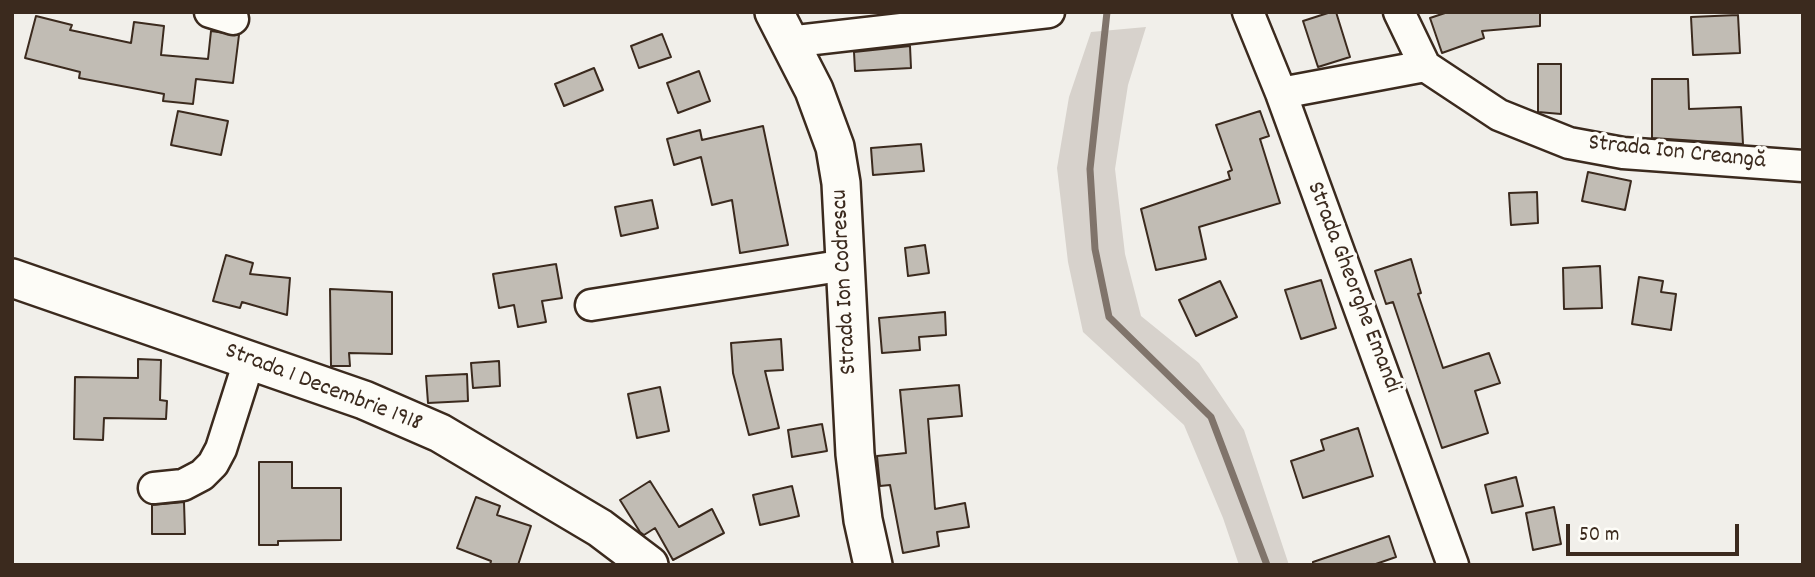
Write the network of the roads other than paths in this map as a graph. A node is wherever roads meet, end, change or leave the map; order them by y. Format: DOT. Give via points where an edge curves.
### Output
graph roads {
  1 [pos="1049,12"];
  2 [pos="1248,12"];
  3 [pos="1399,12"];
  4 [pos="781,27"];
  5 [pos="1425,66"];
  6 [pos="1281,93"];
  7 [pos="1803,166"];
  8 [pos="846,265"];
  9 [pos="12,278"];
  10 [pos="591,305"];
  11 [pos="249,361"];
  12 [pos="153,488"];
  13 [pos="649,565"];
  14 [pos="873,565"];
  15 [pos="1453,565"];
  1 -- 4 [label="street"];
  2 -- 6 [label="street, Strada Gheorghe Emandi"];
  3 -- 5 [label="street"];
  4 -- 8 [label="main road, Strada Ion Codrescu" via="814,90 835,147"];
  5 -- 6 [label="street"];
  5 -- 7 [label="street, Strada Ion Creangă" via="1499,115 1569,143 1623,153"];
  6 -- 15 [label="street, Strada Gheorghe Emandi"];
  8 -- 10 [label="street"];
  8 -- 14 [label="main road, Strada Ion Codrescu" via="855,454"];
  9 -- 11 [label="main road, Strada 1 Decembrie 1918"];
  11 -- 12 [label="street" via="213,464 183,485"];
  11 -- 13 [label="main road, Strada 1 Decembrie 1918" via="364,400 440,433 600,528"];
}
